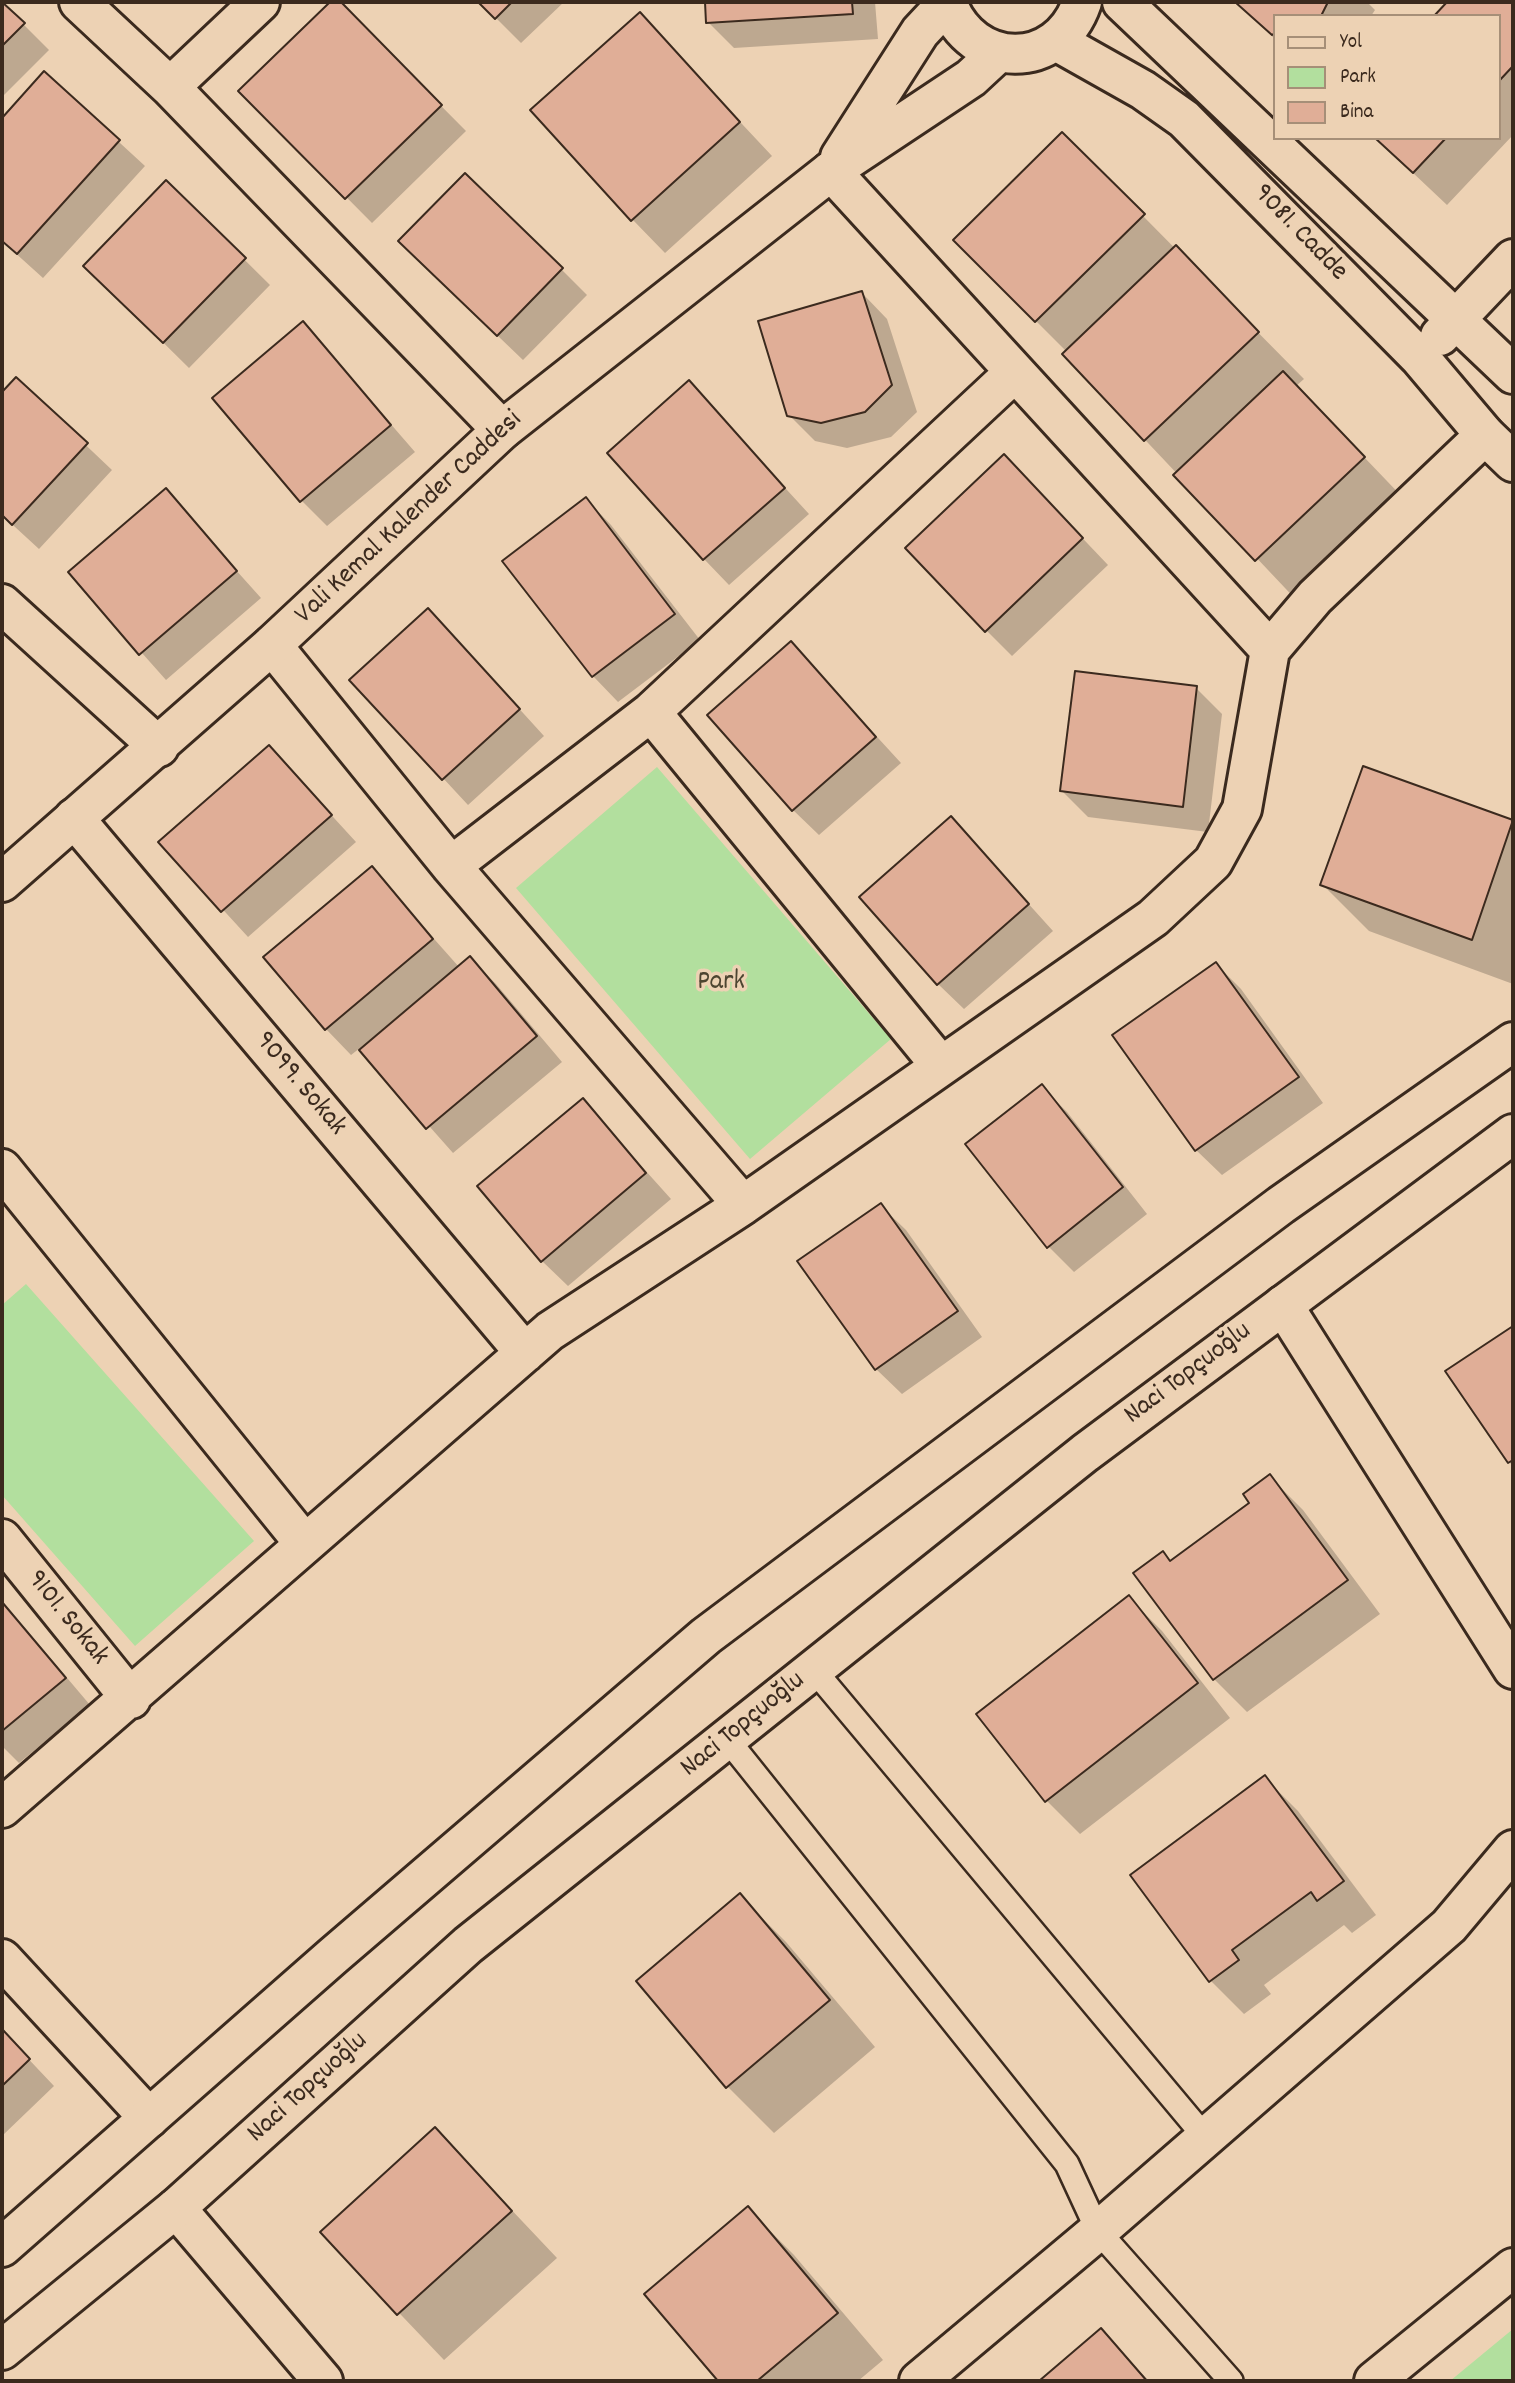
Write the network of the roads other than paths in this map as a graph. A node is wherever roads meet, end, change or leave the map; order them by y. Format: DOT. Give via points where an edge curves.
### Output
graph roads {
  1 [pos="79,2"];
  2 [pos="260,2"];
  3 [pos="1082,2"];
  4 [pos="1122,2"];
  5 [pos="947,3"];
  6 [pos="1056,41"];
  7 [pos="999,52"];
  8 [pos="170,87"];
  9 [pos="831,171"];
  10 [pos="1513,260"];
  11 [pos="1457,318"];
  12 [pos="1420,358"];
  13 [pos="1015,372"];
  14 [pos="1513,374"];
  15 [pos="502,430"];
  16 [pos="1485,435"];
  17 [pos="1513,462"];
  18 [pos="2,604"];
  19 [pos="272,645"];
  20 [pos="1270,650"];
  21 [pos="651,712"];
  22 [pos="159,747"];
  23 [pos="74,818"];
  24 [pos="451,866"];
  25 [pos="2,882"];
  26 [pos="1513,1042"];
  27 [pos="941,1066"];
  28 [pos="1513,1134"];
  29 [pos="9,1191"];
  30 [pos="743,1205"];
  31 [pos="1283,1305"];
  32 [pos="524,1353"];
  33 [pos="2,1539"];
  34 [pos="304,1544"];
  35 [pos="1513,1669"];
  36 [pos="814,1670"];
  37 [pos="131,1699"];
  38 [pos="727,1739"];
  39 [pos="2,1808"];
  40 [pos="1513,1850"];
  41 [pos="2,1959"];
  42 [pos="149,2118"];
  43 [pos="1205,2137"];
  44 [pos="176,2208"];
  45 [pos="1098,2231"];
  46 [pos="2,2247"];
  47 [pos="1513,2268"];
  48 [pos="2,2350"];
  49 [pos="323,2381"];
  50 [pos="919,2381"];
  51 [pos="1231,2381"];
  52 [pos="1374,2381"];
  1 -- 8 [label="street"];
  2 -- 8 [label="street"];
  3 -- 6 [label="street"];
  4 -- 11 [label="street"];
  5 -- 7 [label="street" via="958,26 976,43"];
  5 -- 9 [label="street" via="920,32"];
  6 -- 7 [label="street" via="1038,51"];
  6 -- 12 [label="street, 9081. Cadde" via="1184,119"];
  7 -- 9 [label="street" via="971,78"];
  8 -- 15 [label="street"];
  9 -- 13 [label="street"];
  9 -- 15 [label="street, Vali Kemal Kalender Caddesi"];
  10 -- 11 [label="street"];
  11 -- 12 [label="street"];
  11 -- 14 [label="street"];
  12 -- 16 [label="street, 9081. Cadde"];
  13 -- 20 [label="street"];
  13 -- 21 [label="street"];
  15 -- 19 [label="street, Vali Kemal Kalender Caddesi"];
  16 -- 17 [label="street, 9081. Cadde"];
  16 -- 20 [label="street" via="1315,597"];
  18 -- 22 [label="street"];
  19 -- 22 [label="street, Vali Kemal Kalender Caddesi"];
  19 -- 24 [label="street"];
  20 -- 27 [label="street" via="1242,809 1213,862 1153,918"];
  21 -- 24 [label="street"];
  21 -- 27 [label="street"];
  22 -- 23 [label="street, Vali Kemal Kalender Caddesi"];
  23 -- 25 [label="street, Vali Kemal Kalender Caddesi"];
  23 -- 32 [label="street, 9099. Sokak"];
  24 -- 30 [label="street"];
  26 -- 42 [label="street" via="1280,1205 706,1636"];
  27 -- 30 [label="street"];
  28 -- 31 [label="street, Naci Topçuoğlu"];
  29 -- 34 [label="street"];
  30 -- 32 [label="street" via="550,1331"];
  31 -- 35 [label="street"];
  31 -- 36 [label="street, Naci Topçuoğlu" via="1085,1452"];
  32 -- 34 [label="street"];
  33 -- 37 [label="street, 9101. Sokak"];
  34 -- 37 [label="street"];
  36 -- 38 [label="street, Naci Topçuoğlu"];
  36 -- 43 [label="lane"];
  37 -- 39 [label="street"];
  38 -- 44 [label="street, Naci Topçuoğlu" via="468,1945"];
  38 -- 45 [label="lane" via="1067,2164"];
  40 -- 43 [label="street" via="1448,1926"];
  41 -- 42 [label="street"];
  42 -- 46 [label="street"];
  43 -- 45 [label="street"];
  44 -- 48 [label="street, Naci Topçuoğlu"];
  44 -- 49 [label="street"];
  45 -- 50 [label="street"];
  45 -- 51 [label="lane"];
  47 -- 52 [label="street"];
}
